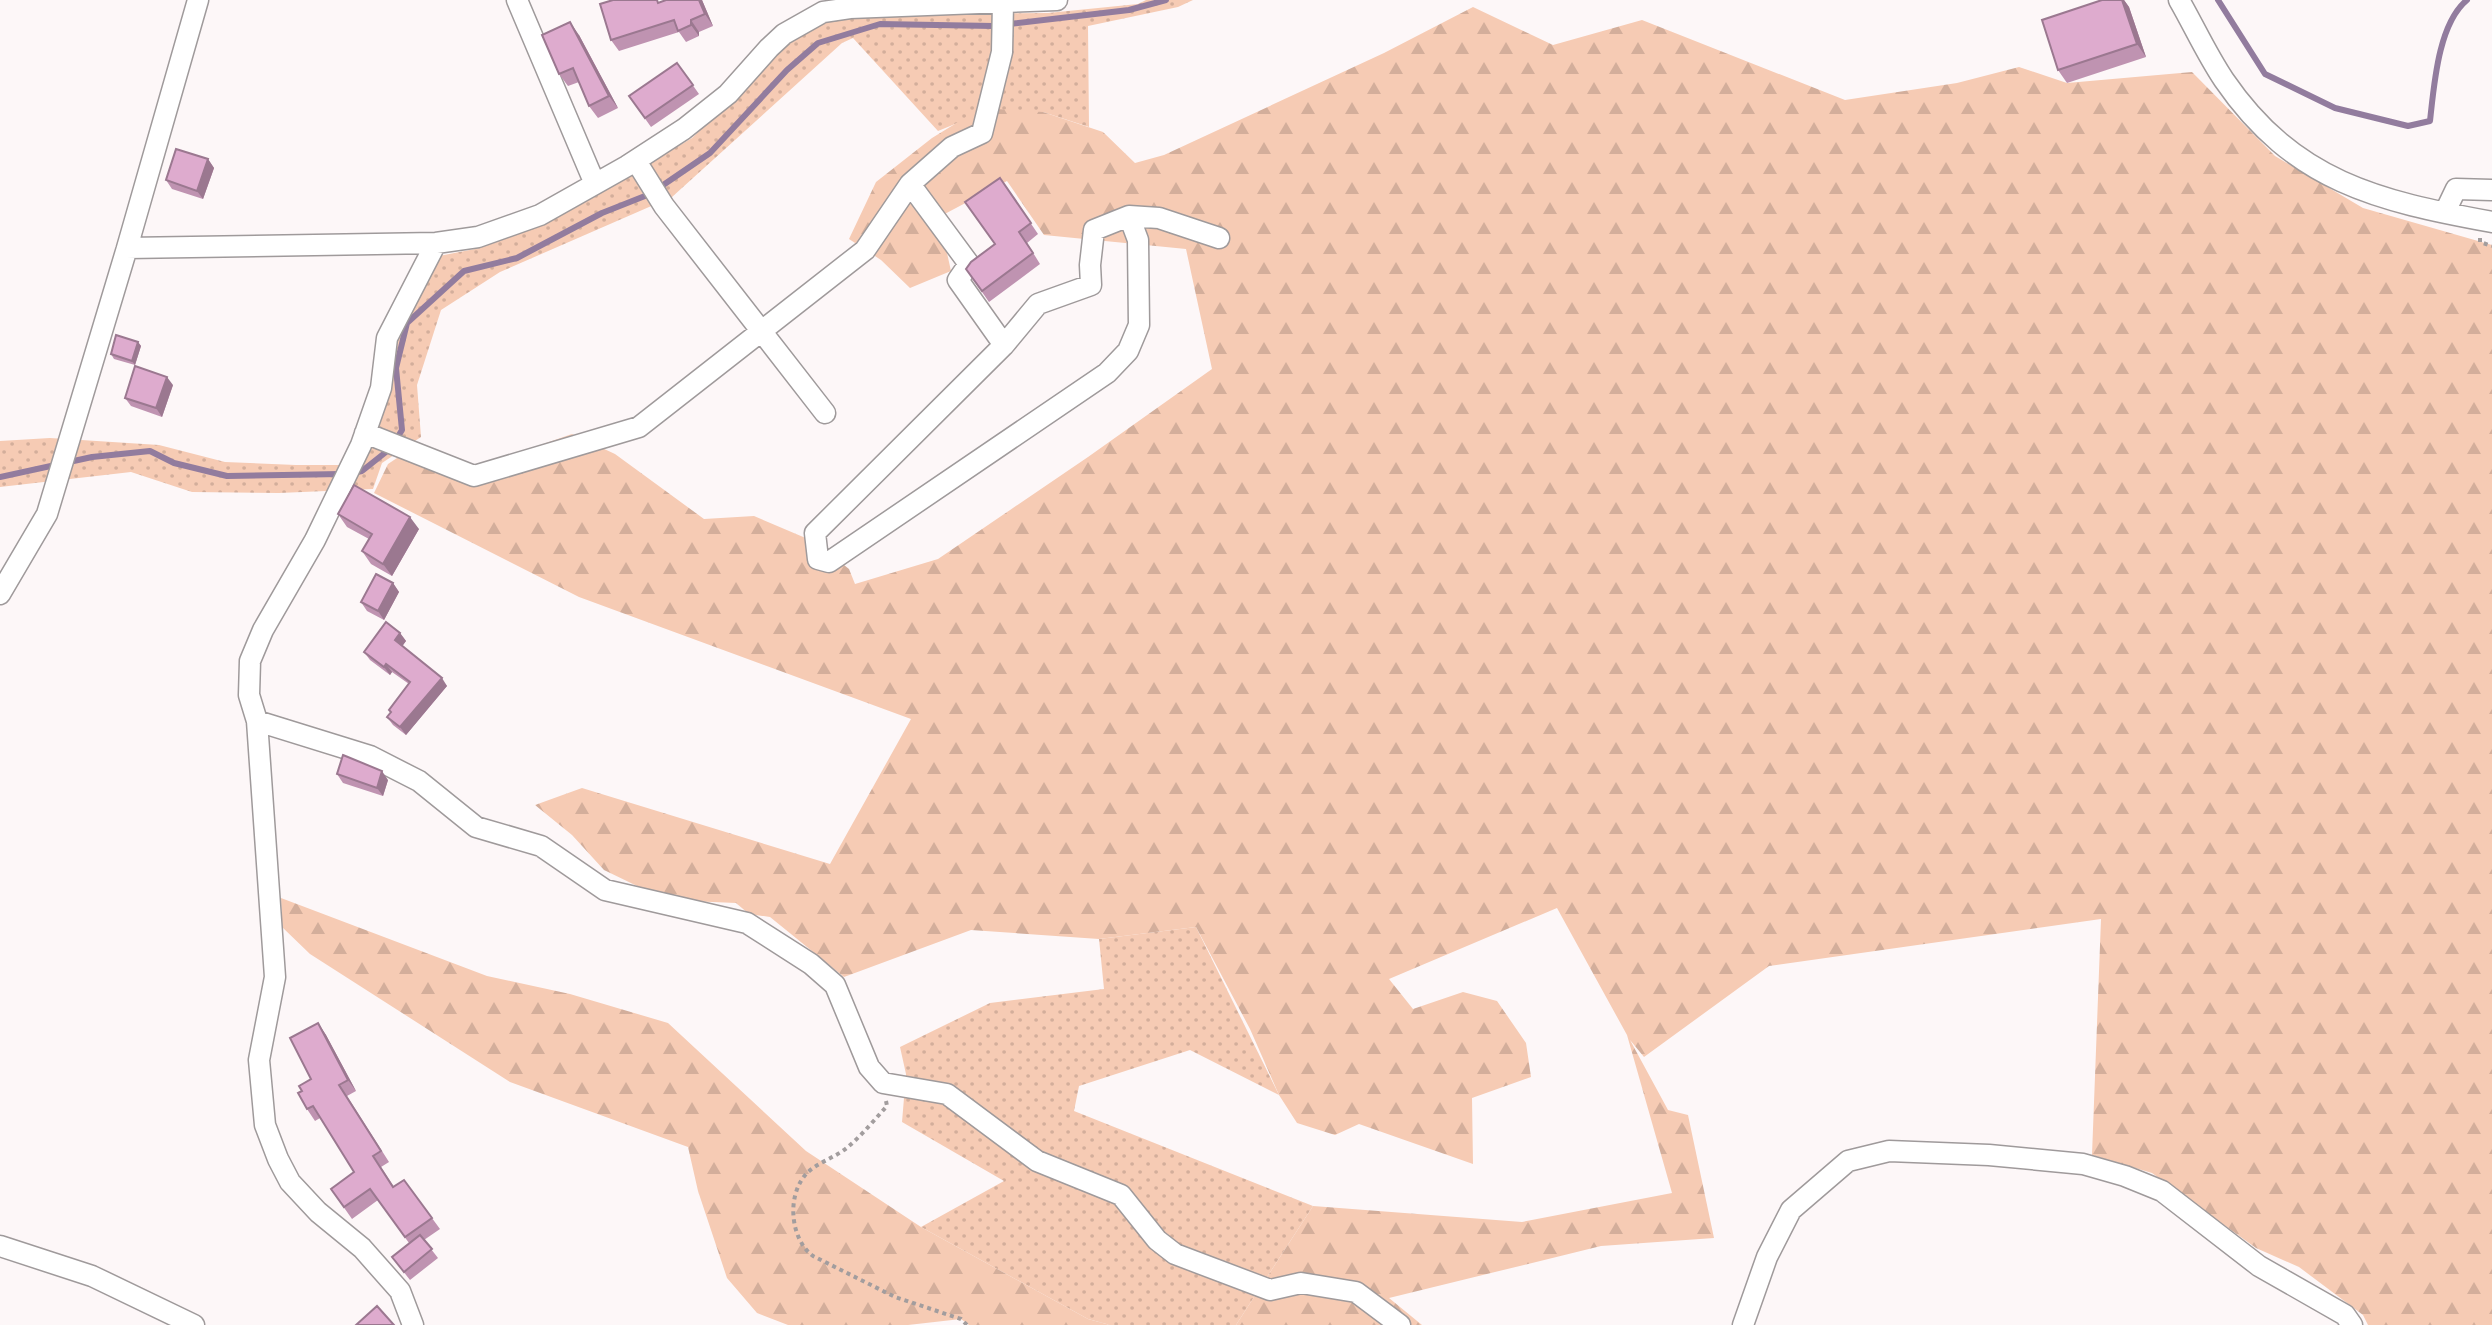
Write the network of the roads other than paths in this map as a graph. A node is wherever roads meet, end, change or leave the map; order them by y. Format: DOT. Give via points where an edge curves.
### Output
graph roads {
  1 [pos="198,0"];
  2 [pos="517,0"];
  3 [pos="1057,0"];
  4 [pos="2179,0"];
  5 [pos="1003,3"];
  6 [pos="636,161"];
  7 [pos="595,184"];
  8 [pos="910,184"];
  9 [pos="2492,190"];
  10 [pos="2445,212"];
  11 [pos="1129,216"];
  12 [pos="2492,222"];
  13 [pos="1219,238"];
  14 [pos="436,243"];
  15 [pos="127,248"];
  16 [pos="763,330"];
  17 [pos="1004,345"];
  18 [pos="825,413"];
  19 [pos="365,433"];
  20 [pos="0,594"];
  21 [pos="257,721"];
  22 [pos="0,1246"];
  23 [pos="194,1325"];
  24 [pos="413,1325"];
  25 [pos="1400,1325"];
  26 [pos="1743,1325"];
  27 [pos="2352,1325"];
  1 -- 15 [label="street"];
  2 -- 7 [label="street"];
  3 -- 5 [label="street"];
  4 -- 10 [label="street" via="2224,80 2283,146 2360,191"];
  5 -- 6 [label="street" via="823,12 784,34 728,94"];
  5 -- 8 [label="street" via="1002,52 982,133 952,147"];
  6 -- 7 [label="street"];
  6 -- 16 [label="street" via="664,206"];
  7 -- 14 [label="street" via="510,227"];
  8 -- 16 [label="street" via="865,250"];
  8 -- 17 [label="street" via="969,264 958,280"];
  9 -- 10 [label="street" via="2456,189"];
  10 -- 12 [label="street"];
  11 -- 13 [label="street" via="1159,218"];
  11 -- 17 [label="street" via="1094,230 1091,285 1038,304"];
  11 -- 17 [label="street" via="1138,240 1139,325 1128,351 1107,373 829,562 818,559 815,533"];
  14 -- 15 [label="street"];
  14 -- 19 [label="street" via="387,338 381,388"];
  15 -- 20 [label="street" via="47,514"];
  16 -- 18 [label="street"];
  16 -- 19 [label="street" via="639,427 474,476"];
  19 -- 21 [label="street" via="250,661 249,695"];
  21 -- 24 [label="street" via="275,977 259,1060 265,1125 290,1182 400,1291"];
  21 -- 25 [label="street" via="370,756 419,781 476,827 541,846 605,890 747,923 835,985 869,1067 883,1083 947,1094 1037,1161 1121,1195 1175,1254 1270,1290 1301,1283 1356,1292"];
  22 -- 23 [label="street" via="92,1276"];
  26 -- 27 [label="street" via="1767,1257 1791,1210 1848,1161 1889,1151 2083,1164 2125,1176 2162,1191 2259,1266 2345,1315"];
}
